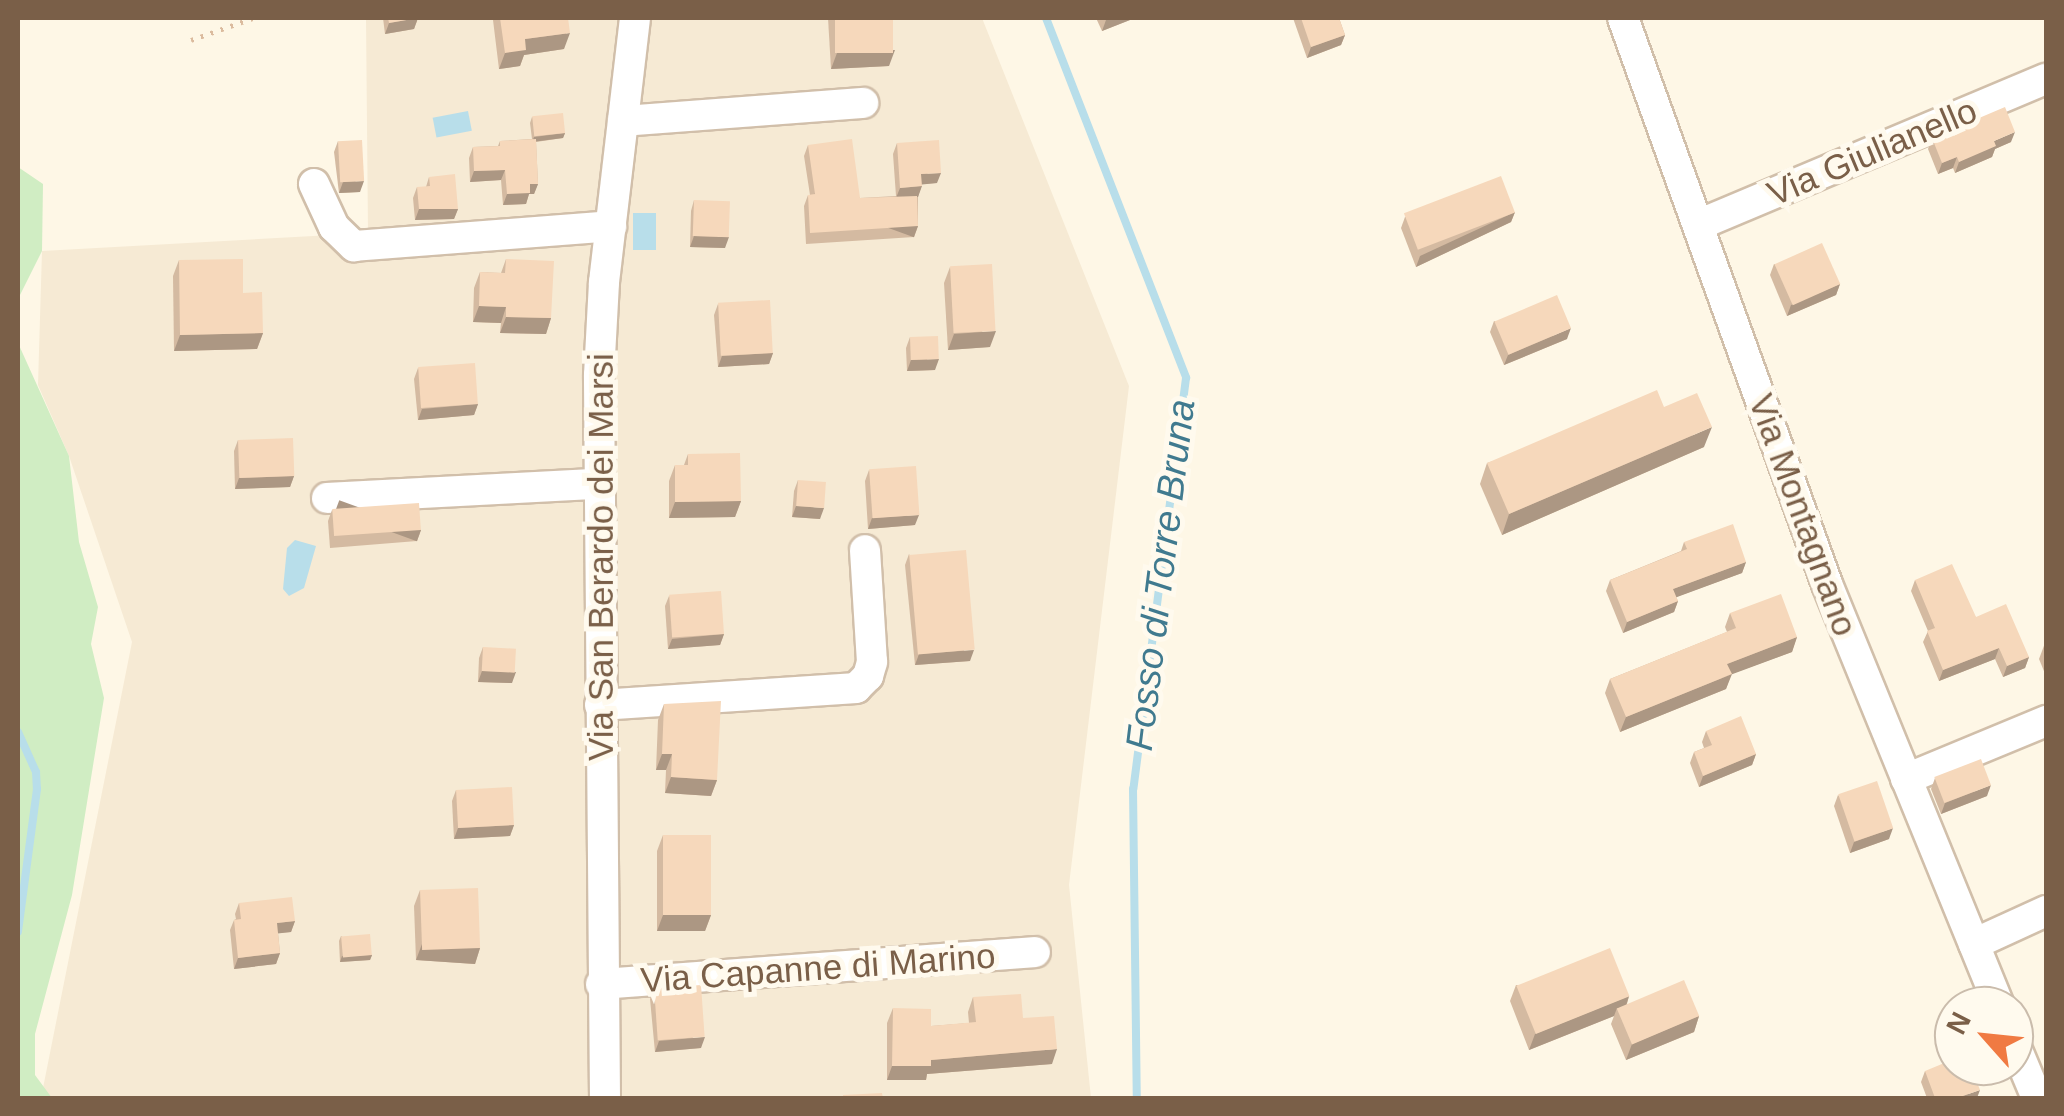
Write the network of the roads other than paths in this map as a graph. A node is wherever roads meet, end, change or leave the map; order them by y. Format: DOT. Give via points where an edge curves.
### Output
graph roads {
  1 [pos="635,18"];
  2 [pos="1623,18"];
  3 [pos="2046,79"];
  4 [pos="863,103"];
  5 [pos="623,120"];
  6 [pos="314,184"];
  7 [pos="611,226"];
  8 [pos="1698,226"];
  9 [pos="597,484"];
  10 [pos="327,498"];
  11 [pos="865,550"];
  12 [pos="600,705"];
  13 [pos="2046,721"];
  14 [pos="1906,779"];
  15 [pos="2046,911"];
  16 [pos="1974,944"];
  17 [pos="1034,952"];
  18 [pos="602,984"];
  19 [pos="1991,986"];
  20 [pos="605,1098"];
  1 -- 5 [label="street, Via San Berardo dei Marsi"];
  2 -- 8 [label="street, Via Montagnano"];
  3 -- 8 [label="street, Via Giulianello"];
  4 -- 5 [label="street"];
  5 -- 7 [label="street, Via San Berardo dei Marsi"];
  6 -- 7 [label="street" via="334,227 354,246"];
  7 -- 9 [label="street, Via San Berardo dei Marsi"];
  8 -- 14 [label="street, Via Montagnano" via="1827,584"];
  9 -- 10 [label="street"];
  9 -- 12 [label="street, Via San Berardo dei Marsi"];
  11 -- 12 [label="street" via="872,662 856,688"];
  12 -- 18 [label="street, Via San Berardo dei Marsi"];
  13 -- 14 [label="street"];
  14 -- 16 [label="street, Via Montagnano"];
  15 -- 16 [label="street"];
  16 -- 19 [label="street, Via Montagnano"];
  17 -- 18 [label="street, Via Capanne di Marino"];
  18 -- 20 [label="street, Via San Berardo dei Marsi"];
}
